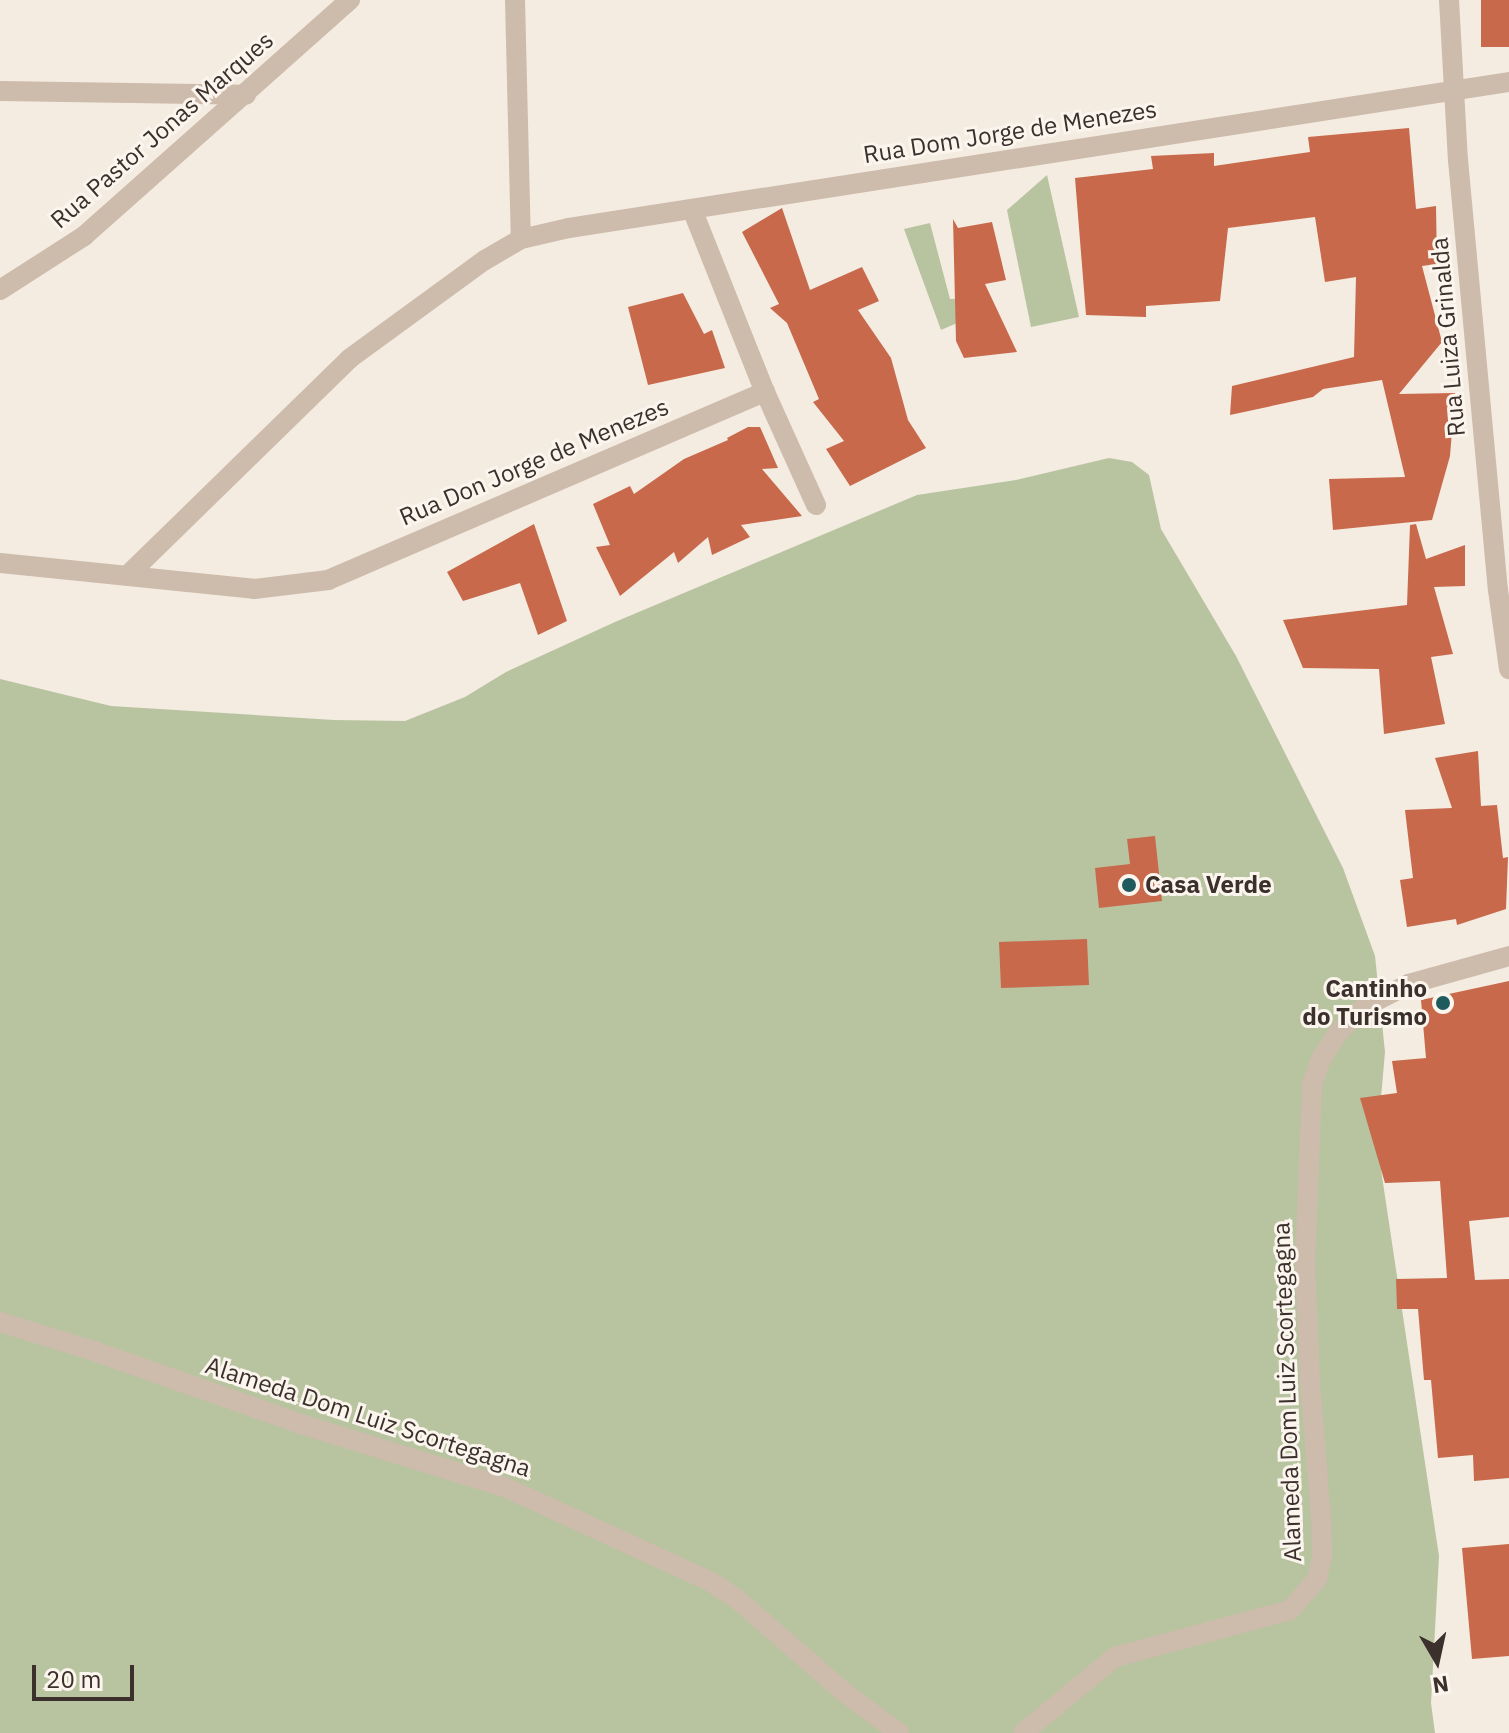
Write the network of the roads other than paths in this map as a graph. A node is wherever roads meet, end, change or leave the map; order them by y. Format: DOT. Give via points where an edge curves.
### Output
graph roads {
  1 [pos="515,0"];
  2 [pos="1449,0"];
  3 [pos="348,1"];
  4 [pos="1509,82"];
  5 [pos="1457,88"];
  6 [pos="0,91"];
  7 [pos="246,95"];
  8 [pos="692,209"];
  9 [pos="521,239"];
  10 [pos="0,290"];
  11 [pos="765,392"];
  12 [pos="816,505"];
  13 [pos="0,563"];
  14 [pos="128,575"];
  15 [pos="1504,589"];
  16 [pos="1509,669"];
  17 [pos="1509,956"];
  18 [pos="0,1322"];
  19 [pos="899,1733"];
  20 [pos="1023,1733"];
  1 -- 9 [label="street"];
  2 -- 5 [label="street, Rua Luiza Grinalda"];
  3 -- 7 [label="street, Rua Pastor Jonas Marques"];
  4 -- 5 [label="street, Rua Dom Jorge de Menezes"];
  5 -- 8 [label="street, Rua Dom Jorge de Menezes"];
  5 -- 15 [label="street, Rua Luiza Grinalda" via="1458,160"];
  6 -- 7 [label="street"];
  7 -- 10 [label="street, Rua Pastor Jonas Marques" via="84,236"];
  8 -- 9 [label="street, Rua Dom Jorge de Menezes"];
  8 -- 11 [label="street"];
  9 -- 14 [label="street" via="349,359"];
  11 -- 12 [label="street"];
  11 -- 14 [label="street, Rua Don Jorge de Menezes" via="328,580 254,589"];
  13 -- 14 [label="street, Rua Don Jorge de Menezes"];
  15 -- 16 [label="street, Rua Luiza Grinalda"];
  17 -- 20 [label="street, Alameda Dom Luiz Scortegagna" via="1390,991 1364,1007 1338,1033 1312,1085 1305,1262 1322,1557 1317,1579 1290,1610 1115,1657"];
  18 -- 19 [label="street, Alameda Dom Luiz Scortegagna" via="520,1494 711,1582"];
}
